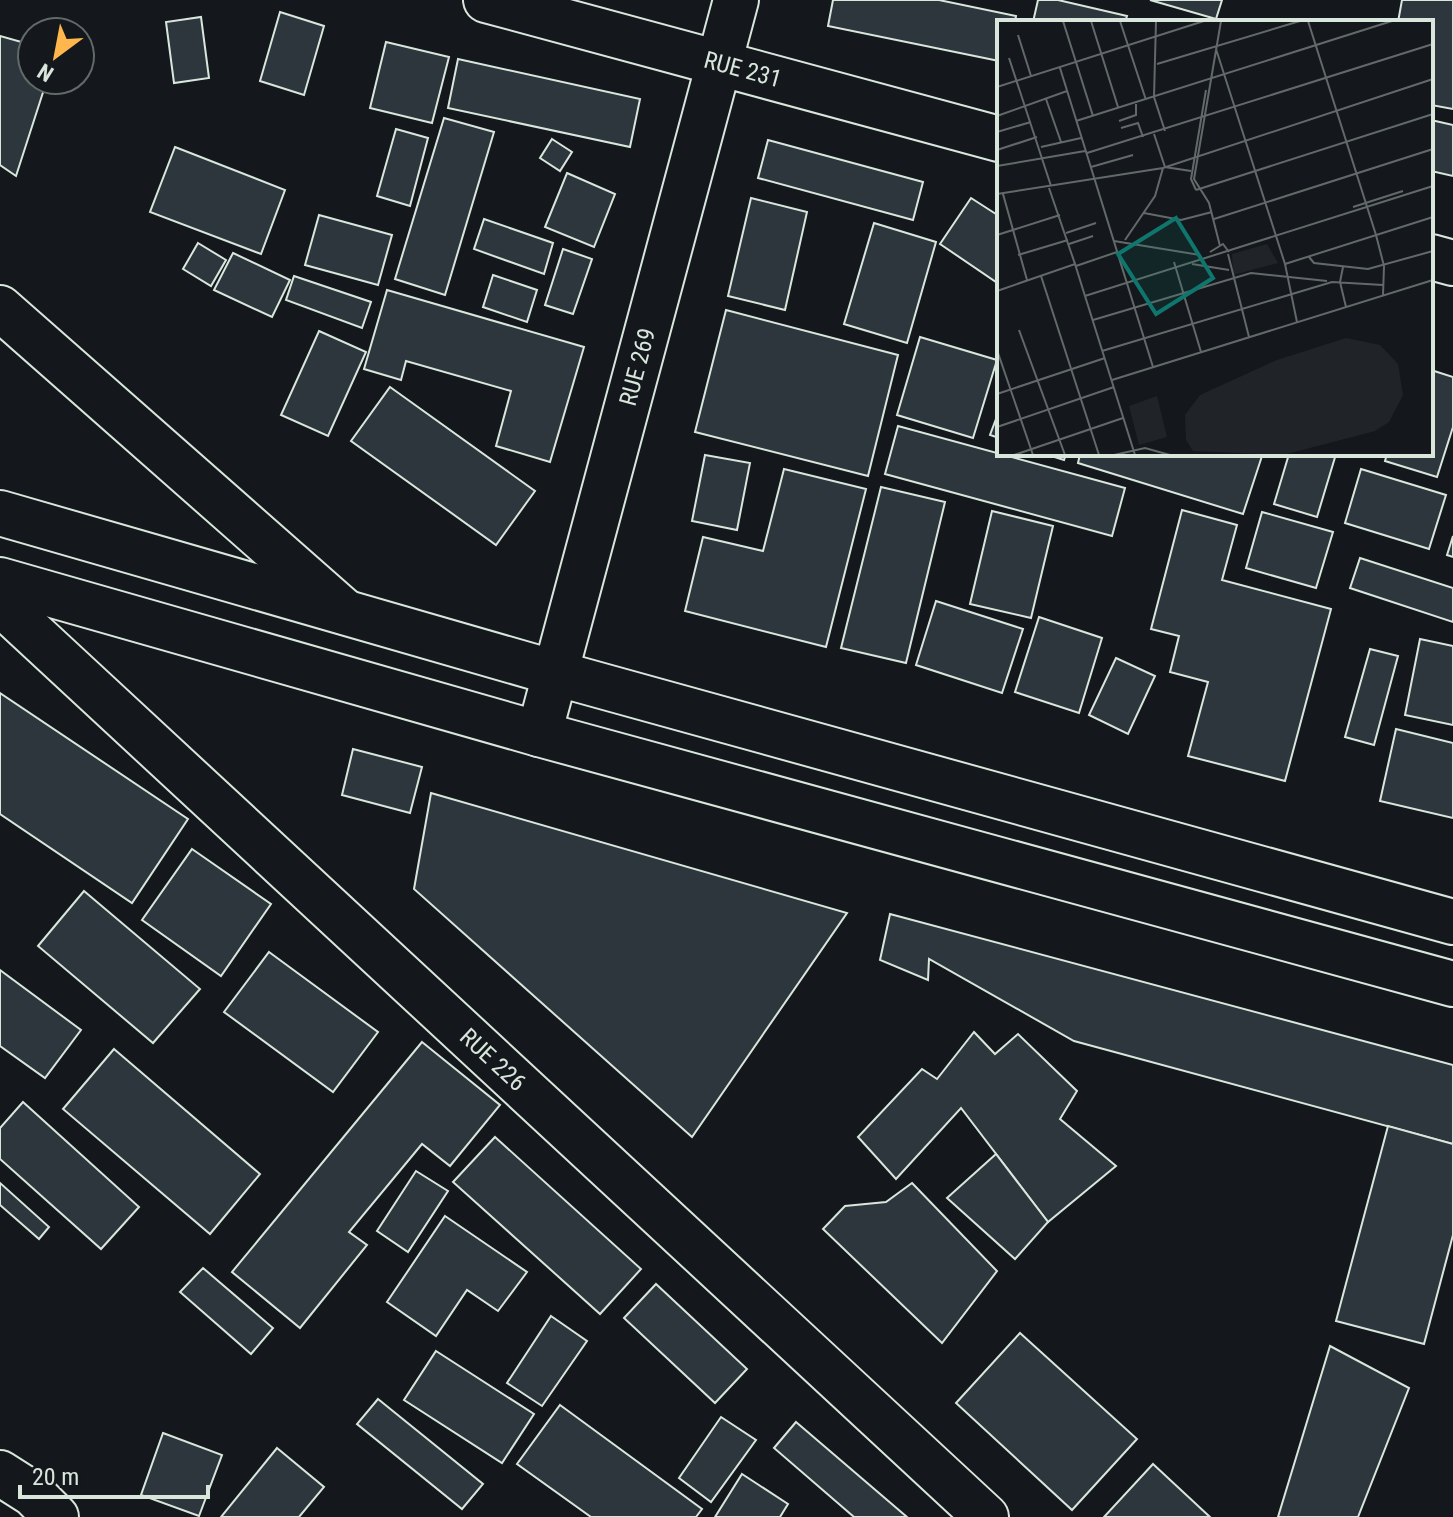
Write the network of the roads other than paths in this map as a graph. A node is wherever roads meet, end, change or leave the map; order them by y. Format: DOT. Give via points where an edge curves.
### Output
graph roads {
  1 [pos="486,0"];
  2 [pos="736,0"];
  3 [pos="719,63"];
  4 [pos="997,138"];
  5 [pos="1433,258"];
  6 [pos="1453,263"];
  7 [pos="0,308"];
  8 [pos="0,513"];
  9 [pos="0,580"];
  10 [pos="0,603"];
  11 [pos="345,612"];
  12 [pos="555,673"];
  13 [pos="539,734"];
  14 [pos="1453,922"];
  15 [pos="1453,984"];
  16 [pos="0,1473"];
  17 [pos="56,1517"];
  18 [pos="986,1517"];
  1 -- 3 [label="street, RUE 231"];
  2 -- 3 [label="street, RUE 269"];
  3 -- 4 [label="street, RUE 231"];
  3 -- 12 [label="street, RUE 269"];
  5 -- 6 [label="street"];
  7 -- 11 [label="street"];
  8 -- 11 [label="street"];
  9 -- 13 [label="street"];
  10 -- 18 [label="street, RUE 226"];
  11 -- 12 [label="street"];
  12 -- 13 [label="street, RUE 269"];
  12 -- 14 [label="street"];
  13 -- 15 [label="street"];
  16 -- 17 [label="street"];
}
